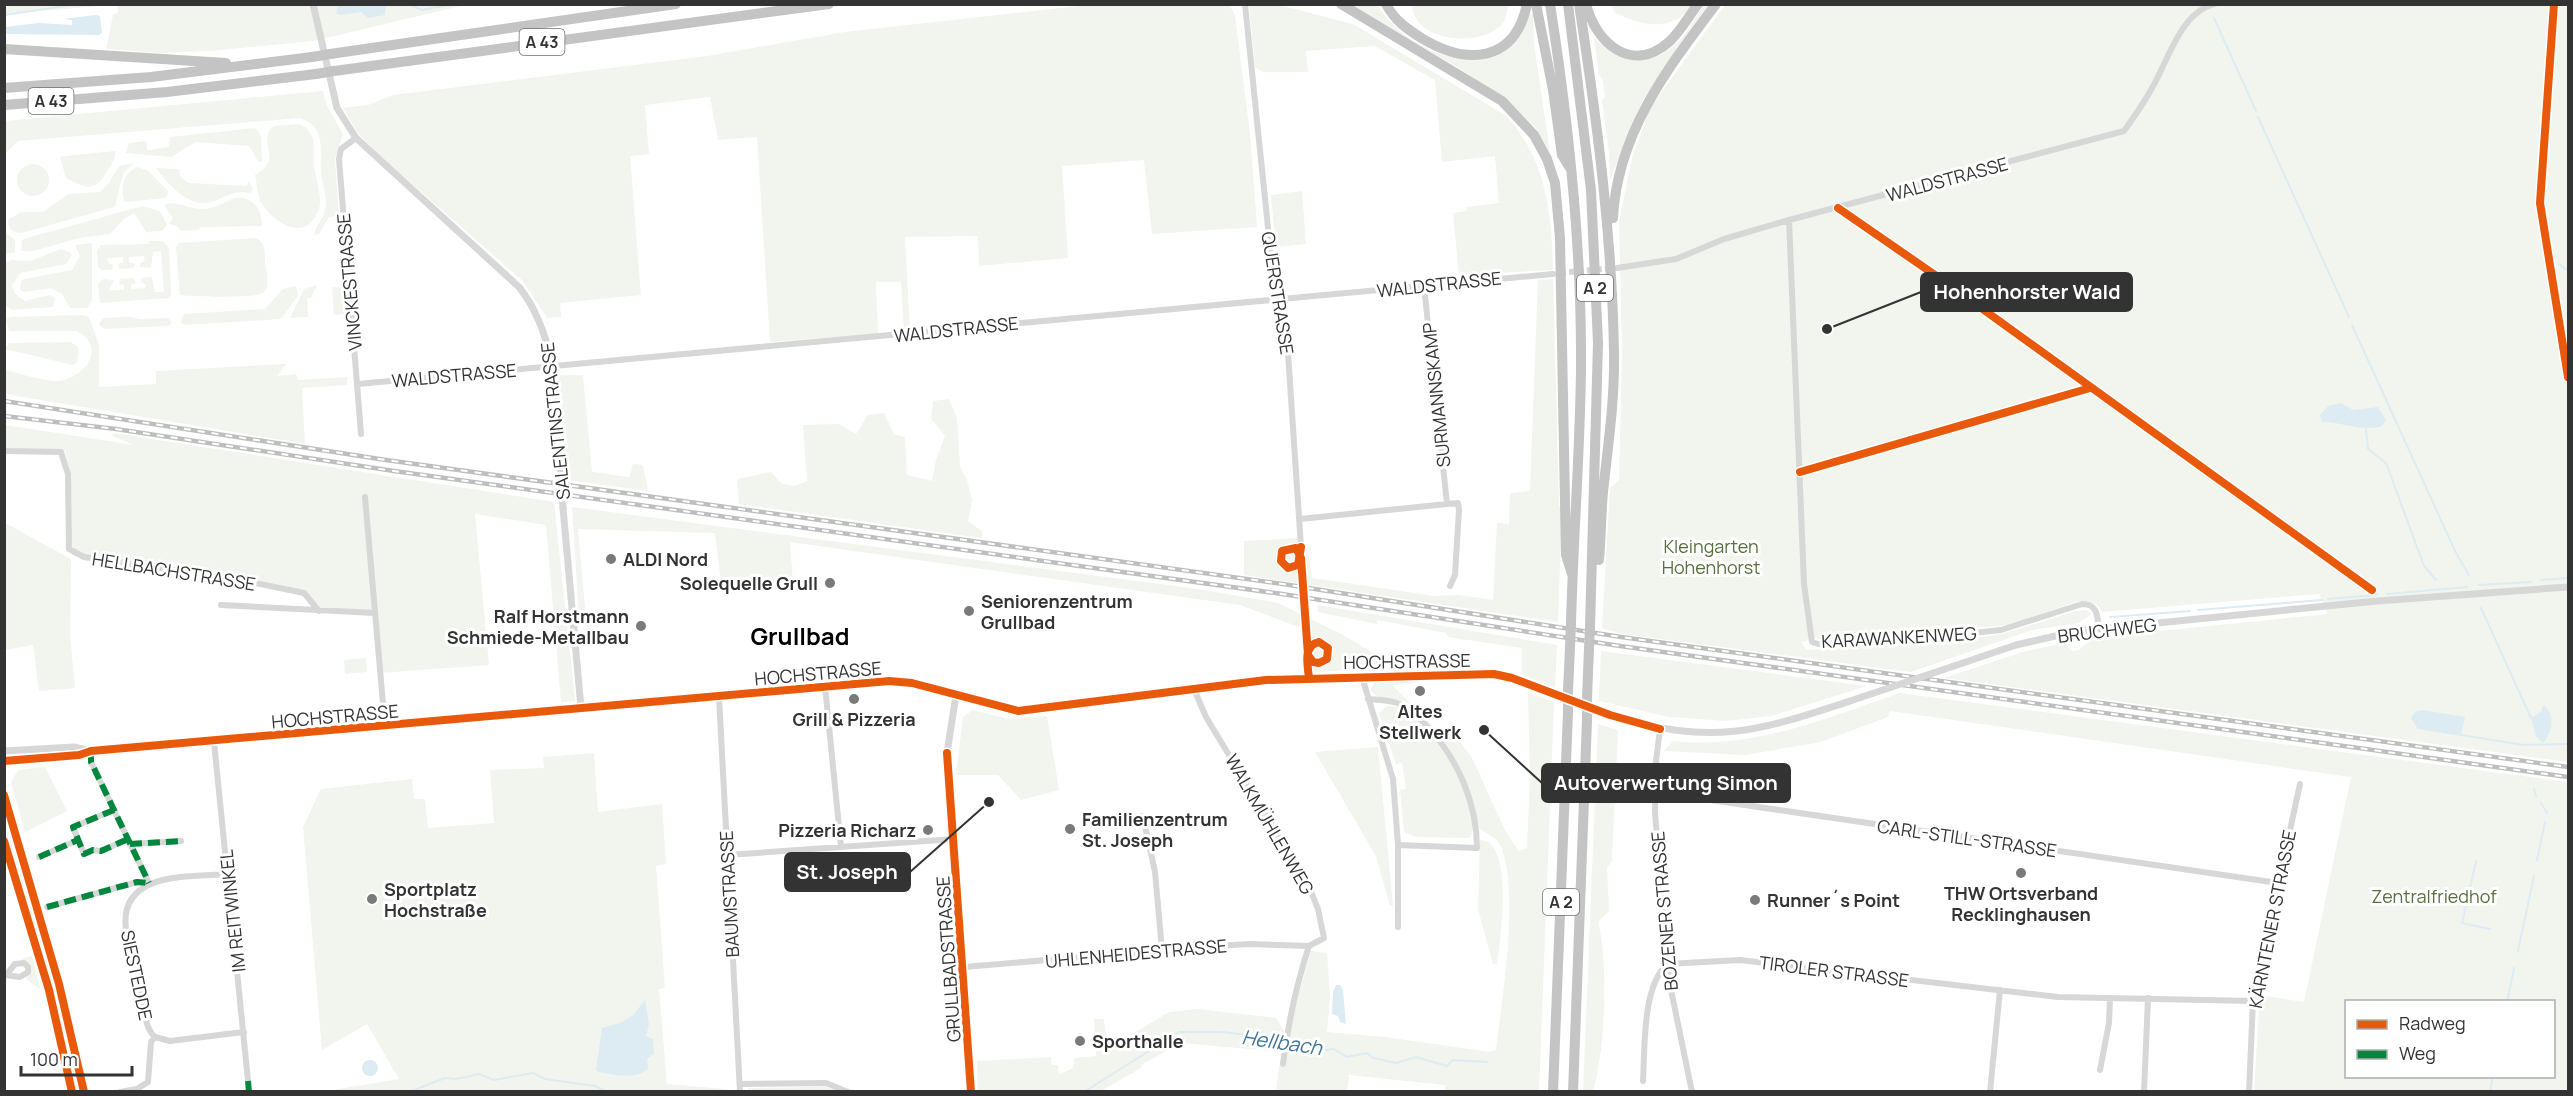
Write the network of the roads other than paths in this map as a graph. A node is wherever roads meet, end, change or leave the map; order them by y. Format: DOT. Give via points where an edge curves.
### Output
graph roads {
  1 [pos="313,4"];
  2 [pos="676,4"];
  3 [pos="829,4"];
  4 [pos="1245,4"];
  5 [pos="1341,4"];
  6 [pos="1386,4"];
  7 [pos="1527,4"];
  8 [pos="1536,4"];
  9 [pos="1550,4"];
  10 [pos="1568,4"];
  11 [pos="1579,4"];
  12 [pos="1586,4"];
  13 [pos="1698,4"];
  14 [pos="1716,4"];
  15 [pos="2215,4"];
  16 [pos="2554,4"];
  17 [pos="2205,5"];
  18 [pos="4,49"];
  19 [pos="277,62"];
  20 [pos="4,88"];
  21 [pos="4,105"];
  22 [pos="356,138"];
  23 [pos="1572,171"];
  24 [pos="1789,219"];
  25 [pos="1614,264"];
  26 [pos="1553,274"];
  27 [pos="1424,286"];
  28 [pos="1278,300"];
  29 [pos="551,366"];
  30 [pos="2568,377"];
  31 [pos="358,384"];
  32 [pos="361,434"];
  33 [pos="4,451"];
  34 [pos="365,496"];
  35 [pos="1447,504"];
  36 [pos="1300,519"];
  37 [pos="1301,547"];
  38 [pos="1592,573"];
  39 [pos="1572,574"];
  40 [pos="1450,586"];
  41 [pos="2568,587"];
  42 [pos="221,605"];
  43 [pos="319,611"];
  44 [pos="375,613"];
  45 [pos="2098,629"];
  46 [pos="1362,677"];
  47 [pos="825,686"];
  48 [pos="1193,687"];
  49 [pos="956,695"];
  50 [pos="718,697"];
  51 [pos="1368,699"];
  52 [pos="581,708"];
  53 [pos="385,727"];
  54 [pos="1660,729"];
  55 [pos="214,742"];
  56 [pos="4,751"];
  57 [pos="91,751"];
  58 [pos="4,761"];
  59 [pos="2300,784"];
  60 [pos="1656,792"];
  61 [pos="4,795"];
  62 [pos="114,810"];
  63 [pos="1124,816"];
  64 [pos="954,839"];
  65 [pos="78,840"];
  66 [pos="4,841"];
  67 [pos="181,841"];
  68 [pos="129,842"];
  69 [pos="1398,845"];
  70 [pos="841,847"];
  71 [pos="727,855"];
  72 [pos="39,857"];
  73 [pos="228,874"];
  74 [pos="149,883"];
  75 [pos="2278,883"];
  76 [pos="47,907"];
  77 [pos="1398,927"];
  78 [pos="1309,946"];
  79 [pos="1162,950"];
  80 [pos="1667,964"];
  81 [pos="964,967"];
  82 [pos="2000,990"];
  83 [pos="2110,998"];
  84 [pos="2148,998"];
  85 [pos="2253,1000"];
  86 [pos="244,1032"];
  87 [pos="154,1037"];
  88 [pos="1282,1064"];
  89 [pos="2100,1070"];
  90 [pos="248,1081"];
  91 [pos="1643,1081"];
  92 [pos="740,1084"];
  93 [pos="72,1092"];
  94 [pos="84,1092"];
  95 [pos="120,1092"];
  96 [pos="740,1092"];
  97 [pos="848,1092"];
  98 [pos="971,1092"];
  99 [pos="1553,1092"];
  100 [pos="1573,1092"];
  101 [pos="1692,1092"];
  102 [pos="1990,1092"];
  103 [pos="2144,1092"];
  104 [pos="2248,1092"];
  1 -- 22 [label="street, SALENTINSTRASSE" via="337,108"];
  2 -- 19 [label="highway, A 43, bridge"];
  3 -- 21 [label="highway, A 43, bridge" via="316,74 167,92"];
  4 -- 28 [label="street, QUERSTRASSE"];
  5 -- 39 [label="highway" via="1502,101 1534,135 1547,159 1555,183 1560,238 1566,555"];
  6 -- 7 [label="highway" via="1405,28 1441,50 1468,57 1496,50 1514,37 1524,20"];
  8 -- 23 [label="highway" via="1562,155"];
  9 -- 23 [label="highway, A 2"];
  10 -- 38 [label="highway, A 2" via="1591,190 1597,332"];
  11 -- 25 [label="highway"];
  12 -- 13 [label="highway" via="1594,29 1605,43 1632,55 1647,54 1671,41"];
  14 -- 25 [label="highway" via="1663,78 1632,131 1615,187"];
  15 -- 17 [label="street, WALDSTRASSE"];
  16 -- 30 [label="street" via="2540,203"];
  17 -- 24 [label="street, WALDSTRASSE" via="2180,35 2124,131"];
  18 -- 19 [label="highway" via="218,63"];
  19 -- 20 [label="highway, A 43" via="151,78"];
  22 -- 29 [label="street, SALENTINSTRASSE" via="519,287 546,334"];
  22 -- 31 [label="street, VINCKESTRASSE" via="341,149 339,159"];
  23 -- 39 [label="highway, A 2" via="1581,370"];
  24 -- 25 [label="street, WALDSTRASSE" via="1676,259"];
  24 -- 45 [label="street, KARAWANKENWEG" via="1804,584 1812,642 1905,640 2001,630 2082,604 2096,610"];
  25 -- 38 [label="highway" via="1612,427 1599,562"];
  26 -- 27 [label="street, WALDSTRASSE"];
  27 -- 28 [label="street, WALDSTRASSE"];
  27 -- 35 [label="street, SURMANNSKAMP"];
  28 -- 29 [label="street, WALDSTRASSE"];
  28 -- 36 [label="street, QUERSTRASSE" via="1287,338"];
  29 -- 31 [label="street, WALDSTRASSE"];
  29 -- 52 [label="street, SALENTINSTRASSE, bridge"];
  31 -- 32 [label="street, VINCKESTRASSE"];
  33 -- 43 [label="street, HELLBACHSTRASSE" via="62,452 68,474 69,549 74,553 304,593"];
  34 -- 44 [label="street"];
  35 -- 36 [label="street"];
  35 -- 40 [label="street, SURMANNSKAMP" via="1458,503 1460,534"];
  36 -- 37 [label="street, QUERSTRASSE"];
  38 -- 100 [label="highway, A 2, bridge"];
  39 -- 99 [label="highway, A 2, bridge"];
  41 -- 45 [label="street, BRUCHWEG" via="2388,600"];
  42 -- 43 [label="street"];
  43 -- 44 [label="street"];
  44 -- 53 [label="street"];
  45 -- 54 [label="street, BRUCHWEG, bridge" via="2016,645 1774,726 1707,734"];
  46 -- 48 [label="street, HOCHSTRASSE"];
  46 -- 51 [label="street"];
  46 -- 54 [label="street, HOCHSTRASSE" via="1494,674"];
  47 -- 49 [label="street, HOCHSTRASSE" via="889,681"];
  47 -- 50 [label="street, HOCHSTRASSE"];
  47 -- 70 [label="street"];
  48 -- 49 [label="street, HOCHSTRASSE" via="1028,711 1008,710"];
  48 -- 78 [label="street, WALKMÜHLENWEG" via="1206,717 1310,889 1323,938"];
  49 -- 64 [label="street, GRULLBADSTRASSE" via="947,753"];
  50 -- 52 [label="street, HOCHSTRASSE"];
  50 -- 71 [label="street, BAUMSTRASSE"];
  51 -- 69 [label="street" via="1393,779"];
  51 -- 69 [label="street" via="1399,703 1413,712 1448,749 1466,787 1477,831 1477,848"];
  52 -- 53 [label="street, HOCHSTRASSE"];
  53 -- 55 [label="street, HOCHSTRASSE"];
  54 -- 60 [label="street, BOZENER STRASSE"];
  55 -- 57 [label="street, HOCHSTRASSE"];
  55 -- 73 [label="street, IM REITWINKEL"];
  56 -- 57 [label="street, HOCHSTRASSE" via="74,747"];
  57 -- 58 [label="street, HOCHSTRASSE"];
  57 -- 62 [label="street" via="91,762"];
  59 -- 75 [label="street, KÄRNTENER STRASSE"];
  60 -- 75 [label="street, CARL-STILL-STRASSE"];
  60 -- 80 [label="street, BOZENER STRASSE"];
  61 -- 94 [label="main road" via="59,984"];
  62 -- 65 [label="street" via="73,827"];
  62 -- 68 [label="street"];
  63 -- 79 [label="street" via="1143,816 1155,872"];
  64 -- 70 [label="street"];
  64 -- 81 [label="street, GRULLBADSTRASSE"];
  65 -- 68 [label="street" via="84,854"];
  65 -- 72 [label="street"];
  66 -- 93 [label="main road" via="50,990"];
  67 -- 68 [label="street"];
  68 -- 74 [label="street"];
  69 -- 77 [label="street"];
  70 -- 71 [label="street"];
  71 -- 92 [label="street, BAUMSTRASSE"];
  73 -- 74 [label="street"];
  73 -- 86 [label="street, IM REITWINKEL"];
  74 -- 76 [label="street" via="137,882"];
  74 -- 87 [label="street, SIESTEDDE" via="130,902 125,922 148,1029"];
  75 -- 85 [label="street, KÄRNTENER STRASSE"];
  78 -- 79 [label="street, UHLENHEIDESTRASSE" via="1250,944"];
  78 -- 88 [label="street, WALKMÜHLENWEG" via="1296,984"];
  79 -- 81 [label="street, UHLENHEIDESTRASSE"];
  80 -- 82 [label="street, TIROLER STRASSE" via="1740,960"];
  80 -- 91 [label="street" via="1657,974 1650,1000"];
  80 -- 101 [label="street, BOZENER STRASSE"];
  81 -- 98 [label="street, GRULLBADSTRASSE"];
  82 -- 83 [label="street, TIROLER STRASSE"];
  82 -- 102 [label="street"];
  83 -- 84 [label="street, TIROLER STRASSE"];
  83 -- 89 [label="street"];
  84 -- 85 [label="street, TIROLER STRASSE"];
  84 -- 103 [label="street"];
  85 -- 104 [label="street, KÄRNTENER STRASSE"];
  86 -- 87 [label="street, SIESTEDDE" via="170,1041"];
  86 -- 90 [label="street, IM REITWINKEL"];
  87 -- 95 [label="street, SIESTEDDE" via="150,1042 148,1082"];
  92 -- 96 [label="street, BAUMSTRASSE"];
  92 -- 97 [label="street" via="826,1083"];
}
